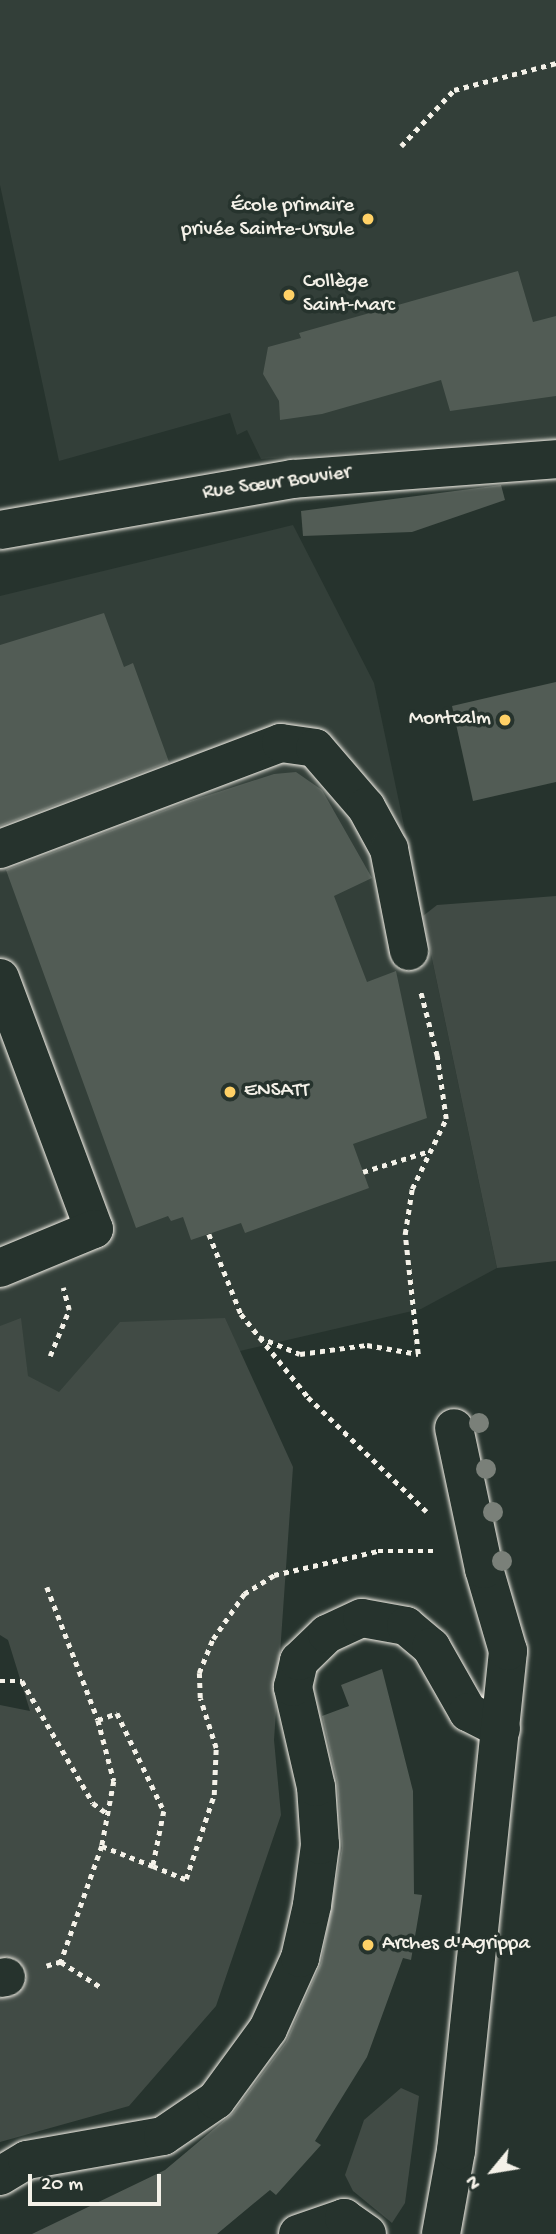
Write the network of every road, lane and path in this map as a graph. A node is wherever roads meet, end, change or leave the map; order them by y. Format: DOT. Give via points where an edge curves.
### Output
graph roads {
  1 [pos="556,63"];
  2 [pos="401,146"];
  3 [pos="556,459"];
  4 [pos="0,530"];
  5 [pos="0,849"];
  6 [pos="409,951"];
  7 [pos="0,978"];
  8 [pos="427,1152"];
  9 [pos="363,1172"];
  10 [pos="209,1234"];
  11 [pos="51,1247"];
  12 [pos="0,1268"];
  13 [pos="259,1337"];
  14 [pos="50,1356"];
  15 [pos="454,1427"];
  16 [pos="435,1521"];
  17 [pos="47,1587"];
  18 [pos="0,1681"];
  19 [pos="98,1720"];
  20 [pos="502,1730"];
  21 [pos="109,1816"];
  22 [pos="102,1846"];
  23 [pos="153,1866"];
  24 [pos="186,1879"];
  25 [pos="61,1962"];
  26 [pos="3,1977"];
  27 [pos="102,1988"];
  28 [pos="0,2176"];
  29 [pos="298,2234"];
  30 [pos="367,2234"];
  31 [pos="441,2234"];
  1 -- 2 [label="path" via="454,90"];
  3 -- 4 [label="street, Rue Sœur Bouvier" via="293,480"];
  5 -- 6 [label="street" via="281,743 315,748 359,797 389,849"];
  6 -- 8 [label="path" via="437,1056 446,1119"];
  7 -- 11 [label="street" via="94,1229"];
  8 -- 9 [label="path"];
  8 -- 13 [label="path" via="412,1189 405,1234 418,1354 367,1345 300,1353"];
  10 -- 13 [label="path" via="241,1314"];
  11 -- 12 [label="street"];
  11 -- 14 [label="path" via="69,1310"];
  13 -- 16 [label="path" via="308,1397"];
  15 -- 20 [label="street" via="484,1569 508,1651"];
  17 -- 19 [label="path"];
  18 -- 21 [label="path" via="22,1681 93,1803"];
  19 -- 21 [label="path" via="114,1781"];
  19 -- 23 [label="path" via="117,1713 164,1811"];
  20 -- 28 [label="street" via="468,1712 431,1647 406,1626 362,1618 327,1634 299,1661 293,1687 316,1787 320,1845 300,1958 268,2029 216,2100 163,2136 27,2160"];
  20 -- 31 [label="street" via="456,2151"];
  21 -- 22 [label="path"];
  22 -- 23 [label="path"];
  22 -- 25 [label="path"];
  23 -- 24 [label="path"];
  25 -- 26 [label="path"];
  25 -- 27 [label="path"];
  29 -- 30 [label="street" via="344,2218"];
}
